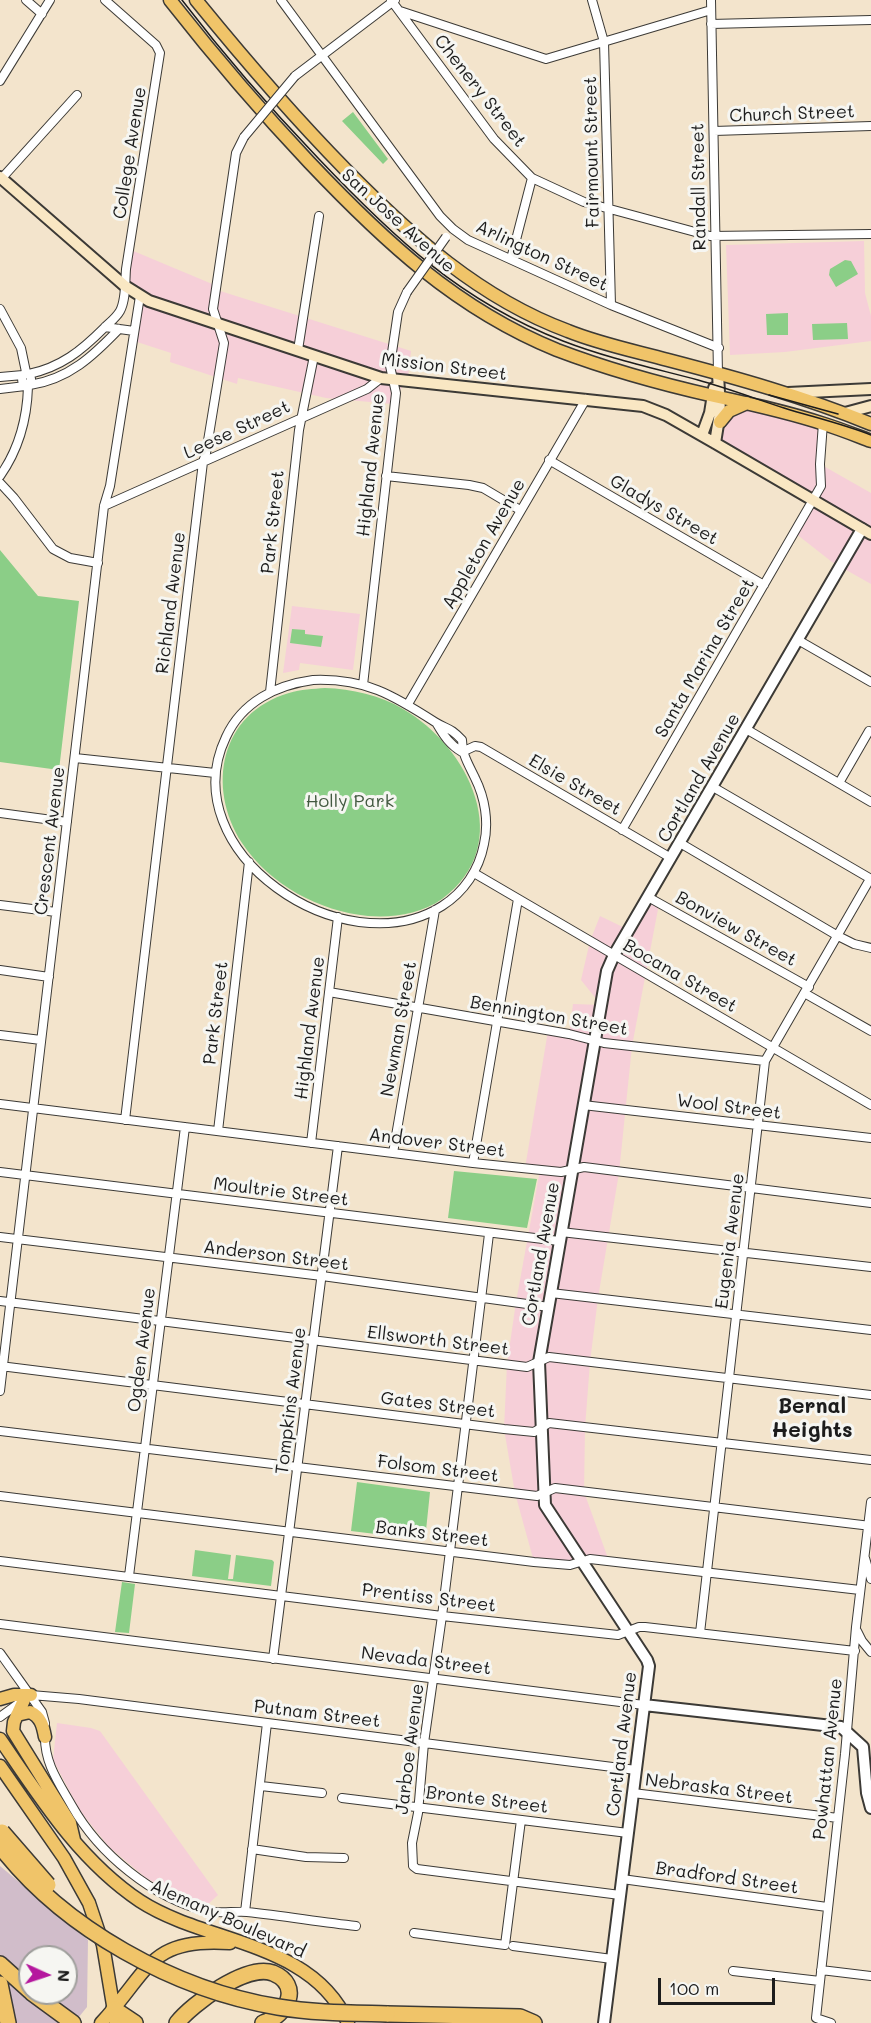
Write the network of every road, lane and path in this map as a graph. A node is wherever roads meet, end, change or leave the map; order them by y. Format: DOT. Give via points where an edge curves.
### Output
graph roads {
  1 [pos="26,0"];
  2 [pos="50,0"];
  3 [pos="105,0"];
  4 [pos="170,0"];
  5 [pos="196,0"];
  6 [pos="281,0"];
  7 [pos="592,0"];
  8 [pos="711,0"];
  9 [pos="393,1"];
  10 [pos="711,10"];
  11 [pos="399,11"];
  12 [pos="42,14"];
  13 [pos="871,20"];
  14 [pos="711,24"];
  15 [pos="604,42"];
  16 [pos="321,55"];
  17 [pos="0,81"];
  18 [pos="77,95"];
  19 [pos="871,126"];
  20 [pos="714,131"];
  21 [pos="1,178"];
  22 [pos="532,178"];
  23 [pos="608,209"];
  24 [pos="320,216"];
  25 [pos="453,229"];
  26 [pos="871,234"];
  27 [pos="716,237"];
  28 [pos="511,260"];
  29 [pos="125,286"];
  30 [pos="140,296"];
  31 [pos="611,305"];
  32 [pos="0,309"];
  33 [pos="218,325"];
  34 [pos="105,327"];
  35 [pos="119,329"];
  36 [pos="134,331"];
  37 [pos="719,348"];
  38 [pos="298,350"];
  39 [pos="314,356"];
  40 [pos="26,373"];
  41 [pos="718,373"];
  42 [pos="0,377"];
  43 [pos="381,378"];
  44 [pos="393,379"];
  45 [pos="28,386"];
  46 [pos="0,389"];
  47 [pos="871,389"];
  48 [pos="788,393"];
  49 [pos="716,397"];
  50 [pos="586,399"];
  51 [pos="747,403"];
  52 [pos="871,406"];
  53 [pos="845,413"];
  54 [pos="302,417"];
  55 [pos="806,419"];
  56 [pos="720,422"];
  57 [pos="823,423"];
  58 [pos="871,424"];
  59 [pos="702,435"];
  60 [pos="871,441"];
  61 [pos="715,443"];
  62 [pos="549,460"];
  63 [pos="203,462"];
  64 [pos="0,476"];
  65 [pos="386,476"];
  66 [pos="0,483"];
  67 [pos="814,501"];
  68 [pos="104,506"];
  69 [pos="520,510"];
  70 [pos="866,531"];
  71 [pos="98,563"];
  72 [pos="765,585"];
  73 [pos="798,640"];
  74 [pos="871,682"];
  75 [pos="363,685"];
  76 [pos="270,692"];
  77 [pos="408,704"];
  78 [pos="746,729"];
  79 [pos="869,731"];
  80 [pos="462,752"];
  81 [pos="75,758"];
  82 [pos="166,769"];
  83 [pos="215,773"];
  84 [pos="839,783"];
  85 [pos="713,787"];
  86 [pos="871,802"];
  87 [pos="0,813"];
  88 [pos="67,822"];
  89 [pos="622,830"];
  90 [pos="680,843"];
  91 [pos="671,858"];
  92 [pos="249,862"];
  93 [pos="474,873"];
  94 [pos="871,879"];
  95 [pos="648,897"];
  96 [pos="518,899"];
  97 [pos="0,905"];
  98 [pos="435,910"];
  99 [pos="56,912"];
  100 [pos="338,917"];
  101 [pos="838,936"];
  102 [pos="870,949"];
  103 [pos="615,955"];
  104 [pos="0,970"];
  105 [pos="49,977"];
  106 [pos="807,990"];
  107 [pos="329,992"];
  108 [pos="418,1008"];
  109 [pos="497,1022"];
  110 [pos="871,1031"];
  111 [pos="0,1035"];
  112 [pos="595,1039"];
  113 [pos="41,1040"];
  114 [pos="774,1048"];
  115 [pos="765,1061"];
  116 [pos="0,1104"];
  117 [pos="583,1104"];
  118 [pos="871,1105"];
  119 [pos="33,1108"];
  120 [pos="125,1120"];
  121 [pos="758,1125"];
  122 [pos="185,1127"];
  123 [pos="218,1131"];
  124 [pos="871,1137"];
  125 [pos="311,1143"];
  126 [pos="338,1146"];
  127 [pos="393,1153"];
  128 [pos="473,1163"];
  129 [pos="572,1170"];
  130 [pos="0,1172"];
  131 [pos="26,1175"];
  132 [pos="751,1189"];
  133 [pos="177,1194"];
  134 [pos="871,1203"];
  135 [pos="330,1213"];
  136 [pos="489,1234"];
  137 [pos="560,1236"];
  138 [pos="0,1238"];
  139 [pos="18,1239"];
  140 [pos="744,1253"];
  141 [pos="169,1258"];
  142 [pos="871,1268"];
  143 [pos="322,1276"];
  144 [pos="551,1293"];
  145 [pos="482,1297"];
  146 [pos="0,1301"];
  147 [pos="10,1302"];
  148 [pos="549,1307"];
  149 [pos="736,1314"];
  150 [pos="161,1321"];
  151 [pos="871,1330"];
  152 [pos="314,1340"];
  153 [pos="474,1360"];
  154 [pos="539,1362"];
  155 [pos="2,1366"];
  156 [pos="729,1378"];
  157 [pos="153,1385"];
  158 [pos="0,1391"];
  159 [pos="871,1395"];
  160 [pos="306,1404"];
  161 [pos="466,1424"];
  162 [pos="542,1427"];
  163 [pos="0,1431"];
  164 [pos="722,1444"];
  165 [pos="145,1449"];
  166 [pos="871,1460"];
  167 [pos="297,1468"];
  168 [pos="459,1486"];
  169 [pos="545,1492"];
  170 [pos="0,1496"];
  171 [pos="871,1502"];
  172 [pos="715,1507"];
  173 [pos="137,1513"];
  174 [pos="869,1526"];
  175 [pos="290,1532"];
  176 [pos="450,1552"];
  177 [pos="864,1554"];
  178 [pos="0,1560"];
  179 [pos="581,1562"];
  180 [pos="707,1572"];
  181 [pos="129,1576"];
  182 [pos="871,1579"];
  183 [pos="860,1590"];
  184 [pos="281,1595"];
  185 [pos="442,1616"];
  186 [pos="0,1624"];
  187 [pos="856,1627"];
  188 [pos="628,1632"];
  189 [pos="700,1633"];
  190 [pos="855,1651"];
  191 [pos="871,1652"];
  192 [pos="0,1653"];
  193 [pos="273,1659"];
  194 [pos="434,1679"];
  195 [pos="27,1697"];
  196 [pos="0,1700"];
  197 [pos="644,1705"];
  198 [pos="17,1715"];
  199 [pos="0,1717"];
  200 [pos="267,1723"];
  201 [pos="846,1731"];
  202 [pos="45,1737"];
  203 [pos="0,1739"];
  204 [pos="424,1743"];
  205 [pos="0,1766"];
  206 [pos="636,1770"];
  207 [pos="261,1786"];
  208 [pos="322,1793"];
  209 [pos="633,1793"];
  210 [pos="342,1798"];
  211 [pos="418,1807"];
  212 [pos="871,1808"];
  213 [pos="838,1818"];
  214 [pos="521,1820"];
  215 [pos="628,1833"];
  216 [pos="1,1836"];
  217 [pos="75,1844"];
  218 [pos="252,1849"];
  219 [pos="344,1858"];
  220 [pos="622,1879"];
  221 [pos="513,1882"];
  222 [pos="620,1895"];
  223 [pos="827,1907"];
  224 [pos="245,1912"];
  225 [pos="356,1926"];
  226 [pos="414,1933"];
  227 [pos="243,1944"];
  228 [pos="509,1946"];
  229 [pos="612,1959"];
  230 [pos="0,1964"];
  231 [pos="821,1970"];
  232 [pos="733,1971"];
  233 [pos="871,1976"];
  234 [pos="18,1980"];
  235 [pos="820,1981"];
  236 [pos="0,1984"];
  237 [pos="49,2005"];
  238 [pos="115,2016"];
  239 [pos="344,2021"];
  240 [pos="8,2023"];
  241 [pos="73,2023"];
  242 [pos="101,2023"];
  243 [pos="135,2023"];
  244 [pos="177,2023"];
  245 [pos="263,2023"];
  246 [pos="534,2023"];
  247 [pos="604,2023"];
  248 [pos="831,2023"];
  1 -- 12 [label="street"];
  2 -- 12 [label="street"];
  3 -- 29 [label="street, College Avenue" via="160,53"];
  4 -- 49 [label="main road, San Jose Avenue" via="302,154 379,233 437,282 501,323 559,350"];
  5 -- 41 [label="main road, San Jose Avenue" via="328,151 410,233 457,271 511,305 567,331"];
  6 -- 16 [label="street, Arlington Street"];
  7 -- 15 [label="street, Fairmount Street"];
  8 -- 10 [label="street, Randall Street"];
  9 -- 11 [label="street, Chenery Street"];
  9 -- 16 [label="street, Richland Avenue"];
  10 -- 14 [label="street, Randall Street"];
  10 -- 15 [label="street"];
  11 -- 15 [label="street" via="546,59"];
  11 -- 22 [label="street, Chenery Street" via="494,140"];
  12 -- 17 [label="street"];
  13 -- 14 [label="street"];
  14 -- 20 [label="street, Randall Street"];
  15 -- 23 [label="street, Fairmount Street"];
  16 -- 25 [label="street, Arlington Street"];
  16 -- 33 [label="street, Richland Avenue, bridge" via="295,76 244,137 236,153 213,309"];
  18 -- 21 [label="street"];
  19 -- 20 [label="street, Church Street"];
  20 -- 27 [label="street, Randall Street"];
  21 -- 29 [label="main road, Mission Street"];
  22 -- 23 [label="street, Chenery Street"];
  22 -- 28 [label="street"];
  23 -- 27 [label="street, Chenery Street"];
  23 -- 31 [label="street, Fairmount Street"];
  24 -- 38 [label="street"];
  25 -- 28 [label="street, Arlington Street"];
  25 -- 44 [label="street, Highland Avenue, bridge" via="407,292 398,312 390,366"];
  26 -- 27 [label="street, Chenery Street"];
  27 -- 37 [label="street, Randall Street"];
  28 -- 31 [label="street, Arlington Street"];
  29 -- 30 [label="main road, Mission Street"];
  29 -- 34 [label="street, College Avenue" via="120,311"];
  30 -- 33 [label="main road, Mission Street"];
  30 -- 36 [label="street, Crescent Avenue"];
  31 -- 37 [label="street, Arlington Street"];
  32 -- 40 [label="street" via="21,348"];
  33 -- 38 [label="main road, Mission Street"];
  33 -- 63 [label="street, Richland Avenue" via="224,343"];
  34 -- 35 [label="street"];
  34 -- 40 [label="street, College Avenue" via="66,361 44,371"];
  35 -- 36 [label="street"];
  35 -- 45 [label="street" via="72,371"];
  36 -- 68 [label="street, Crescent Avenue"];
  37 -- 41 [label="street, Randall Street"];
  38 -- 39 [label="main road, Mission Street"];
  39 -- 43 [label="main road, Mission Street"];
  39 -- 54 [label="street, Park Street"];
  40 -- 42 [label="street, College Avenue"];
  40 -- 45 [label="street" via="31,379"];
  41 -- 48 [label="main road, San Jose Avenue"];
  41 -- 49 [label="main road, Randall Street"];
  43 -- 44 [label="main road, Mission Street"];
  43 -- 54 [label="street, Leese Street" via="367,389"];
  44 -- 50 [label="main road, Mission Street"];
  44 -- 65 [label="street, Highland Avenue" via="396,393"];
  45 -- 46 [label="street"];
  45 -- 64 [label="street" via="21,436"];
  47 -- 48 [label="main road"];
  48 -- 53 [label="main road, San Jose Avenue"];
  49 -- 51 [label="main road, San Jose Avenue"];
  49 -- 56 [label="main road, Randall Street"];
  49 -- 59 [label="main road, Randall Street"];
  50 -- 59 [label="main road, Mission Street" via="643,406"];
  50 -- 62 [label="street, Appleton Avenue"];
  51 -- 55 [label="main road, San Jose Avenue"];
  51 -- 56 [label="main road" via="729,411"];
  52 -- 53 [label="main road"];
  53 -- 55 [label="main road"];
  53 -- 58 [label="main road, San Jose Avenue"];
  54 -- 63 [label="street, Leese Street"];
  54 -- 76 [label="street, Park Street"];
  55 -- 57 [label="main road, San Jose Avenue"];
  56 -- 61 [label="main road, Randall Street"];
  57 -- 60 [label="main road, San Jose Avenue"];
  57 -- 67 [label="street, Santa Marina Street" via="822,486"];
  59 -- 61 [label="main road, Mission Street"];
  61 -- 67 [label="main road, Mission Street"];
  62 -- 69 [label="street, Appleton Avenue"];
  62 -- 72 [label="street, Gladys Street"];
  63 -- 68 [label="street, Leese Street"];
  63 -- 82 [label="street, Richland Avenue"];
  65 -- 69 [label="street" via="483,488"];
  65 -- 75 [label="street, Highland Avenue"];
  66 -- 71 [label="street" via="53,549 70,558"];
  67 -- 70 [label="main road, Mission Street"];
  67 -- 72 [label="street, Santa Marina Street"];
  68 -- 71 [label="street, Crescent Avenue"];
  69 -- 77 [label="street, Appleton Avenue"];
  70 -- 73 [label="street, Cortland Avenue"];
  71 -- 81 [label="street, Crescent Avenue"];
  72 -- 89 [label="street, Santa Marina Street"];
  73 -- 74 [label="street"];
  73 -- 78 [label="street, Cortland Avenue"];
  75 -- 76 [label="street" via="313,680"];
  75 -- 77 [label="street"];
  76 -- 83 [label="street" via="236,720 222,745"];
  77 -- 80 [label="street" via="437,724"];
  78 -- 84 [label="street"];
  78 -- 85 [label="street, Cortland Avenue"];
  79 -- 84 [label="street"];
  80 -- 89 [label="street, Elsie Street" via="481,747"];
  80 -- 93 [label="street" via="485,809 485,842"];
  81 -- 82 [label="street"];
  81 -- 88 [label="street, Crescent Avenue"];
  82 -- 83 [label="street"];
  82 -- 120 [label="street, Richland Avenue"];
  83 -- 92 [label="street" via="223,820"];
  84 -- 86 [label="street"];
  85 -- 90 [label="street, Cortland Avenue"];
  85 -- 94 [label="street"];
  87 -- 88 [label="street"];
  88 -- 99 [label="street, Crescent Avenue"];
  89 -- 91 [label="street, Elsie Street"];
  90 -- 91 [label="street, Cortland Avenue"];
  90 -- 101 [label="street"];
  91 -- 95 [label="street, Cortland Avenue"];
  92 -- 100 [label="street" via="284,893 310,908"];
  92 -- 123 [label="street, Park Street"];
  93 -- 96 [label="street, Bocana Street"];
  93 -- 98 [label="street" via="457,894"];
  94 -- 101 [label="street, Eugenia Avenue"];
  95 -- 103 [label="street, Cortland Avenue"];
  95 -- 106 [label="street, Bonview Street"];
  96 -- 103 [label="street, Bocana Street"];
  96 -- 109 [label="street"];
  97 -- 99 [label="street"];
  98 -- 100 [label="street" via="407,920 380,923"];
  98 -- 108 [label="street, Newman Street"];
  99 -- 105 [label="street, Crescent Avenue"];
  100 -- 107 [label="street, Highland Avenue"];
  101 -- 102 [label="street"];
  101 -- 106 [label="street, Eugenia Avenue"];
  103 -- 112 [label="street, Cortland Avenue" via="607,971"];
  103 -- 114 [label="street, Bocana Street"];
  104 -- 105 [label="street"];
  105 -- 113 [label="street, Crescent Avenue"];
  106 -- 110 [label="street, Bonview Street"];
  106 -- 114 [label="street, Eugenia Avenue"];
  107 -- 108 [label="street, Bennington Street"];
  107 -- 125 [label="street, Highland Avenue"];
  108 -- 109 [label="street, Bennington Street"];
  108 -- 127 [label="street, Newman Street"];
  109 -- 112 [label="street, Bennington Street"];
  109 -- 128 [label="street"];
  111 -- 113 [label="street"];
  112 -- 115 [label="street, Bennington Street"];
  112 -- 117 [label="street, Cortland Avenue"];
  113 -- 119 [label="street, Crescent Avenue"];
  114 -- 115 [label="street, Eugenia Avenue"];
  114 -- 118 [label="street, Bocana Street"];
  115 -- 121 [label="street, Eugenia Avenue"];
  116 -- 119 [label="street, Andover Street"];
  117 -- 121 [label="street, Wool Street"];
  117 -- 129 [label="street, Cortland Avenue"];
  119 -- 120 [label="street, Andover Street"];
  119 -- 131 [label="street, Crescent Avenue"];
  120 -- 122 [label="street, Andover Street"];
  121 -- 124 [label="street, Wool Street"];
  121 -- 132 [label="street, Eugenia Avenue"];
  122 -- 123 [label="street, Andover Street"];
  122 -- 133 [label="street, Ogden Avenue"];
  123 -- 125 [label="street, Andover Street"];
  125 -- 126 [label="street, Andover Street"];
  126 -- 127 [label="street, Andover Street"];
  126 -- 135 [label="street, Tompkins Avenue"];
  127 -- 128 [label="street, Andover Street"];
  128 -- 129 [label="street, Andover Street"];
  129 -- 132 [label="street, Andover Street" via="584,1167"];
  129 -- 137 [label="street, Cortland Avenue"];
  130 -- 131 [label="street, Moultrie Street"];
  131 -- 133 [label="street, Moultrie Street"];
  131 -- 139 [label="street, Crescent Avenue"];
  132 -- 134 [label="street, Andover Street"];
  132 -- 140 [label="street, Eugenia Avenue"];
  133 -- 135 [label="street, Moultrie Street"];
  133 -- 141 [label="street, Ogden Avenue"];
  135 -- 136 [label="street, Moultrie Street"];
  135 -- 143 [label="street, Tompkins Avenue"];
  136 -- 137 [label="street, Moultrie Street"];
  136 -- 145 [label="street, Jarboe Avenue"];
  137 -- 140 [label="street, Moultrie Street"];
  137 -- 144 [label="street, Cortland Avenue"];
  138 -- 139 [label="street, Anderson Street"];
  139 -- 141 [label="street, Anderson Street"];
  139 -- 147 [label="street, Crescent Avenue"];
  140 -- 142 [label="street, Moultrie Street"];
  140 -- 149 [label="street, Eugenia Avenue"];
  141 -- 143 [label="street, Anderson Street"];
  141 -- 150 [label="street, Ogden Avenue"];
  143 -- 145 [label="street, Anderson Street"];
  143 -- 152 [label="street, Tompkins Avenue"];
  144 -- 148 [label="street, Cortland Avenue"];
  144 -- 149 [label="street"];
  145 -- 148 [label="street, Anderson Street"];
  145 -- 153 [label="street, Jarboe Avenue"];
  146 -- 147 [label="street, Ellsworth Street"];
  147 -- 150 [label="street, Ellsworth Street"];
  147 -- 155 [label="street, Crescent Avenue"];
  148 -- 154 [label="street, Cortland Avenue"];
  149 -- 151 [label="street"];
  149 -- 156 [label="street, Eugenia Avenue"];
  150 -- 152 [label="street, Ellsworth Street"];
  150 -- 157 [label="street, Ogden Avenue"];
  152 -- 153 [label="street, Ellsworth Street"];
  152 -- 160 [label="street, Tompkins Avenue"];
  153 -- 154 [label="street, Ellsworth Street" via="527,1367"];
  153 -- 161 [label="street, Jarboe Avenue"];
  154 -- 156 [label="street, Ellsworth Street" via="549,1357"];
  154 -- 162 [label="street, Cortland Avenue"];
  155 -- 157 [label="street, Gates Street"];
  155 -- 158 [label="street, Crescent Avenue"];
  156 -- 159 [label="street, Ellsworth Street"];
  156 -- 164 [label="street, Eugenia Avenue"];
  157 -- 160 [label="street, Gates Street"];
  157 -- 165 [label="street, Ogden Avenue"];
  160 -- 161 [label="street, Gates Street"];
  160 -- 167 [label="street, Tompkins Avenue"];
  161 -- 162 [label="street, Gates Street" via="534,1432"];
  161 -- 168 [label="street, Jarboe Avenue"];
  162 -- 164 [label="street, Gates Street" via="549,1423"];
  162 -- 169 [label="street, Cortland Avenue"];
  163 -- 165 [label="street, Folsom Street"];
  164 -- 166 [label="street, Gates Street"];
  164 -- 172 [label="street, Eugenia Avenue"];
  165 -- 167 [label="street, Folsom Street"];
  165 -- 173 [label="street, Ogden Avenue"];
  167 -- 168 [label="street, Folsom Street"];
  167 -- 175 [label="street, Tompkins Avenue"];
  168 -- 169 [label="street, Folsom Street" via="537,1496"];
  168 -- 176 [label="street, Jarboe Avenue"];
  169 -- 172 [label="street, Folsom Street" via="555,1488"];
  169 -- 179 [label="street, Cortland Avenue" via="546,1508"];
  170 -- 173 [label="street, Banks Street"];
  171 -- 174 [label="street, Powhattan Avenue"];
  172 -- 174 [label="street, Folsom Street"];
  172 -- 180 [label="street, Eugenia Avenue"];
  173 -- 175 [label="street, Banks Street"];
  173 -- 181 [label="street, Ogden Avenue"];
  174 -- 177 [label="street, Powhattan Avenue"];
  175 -- 176 [label="street, Banks Street"];
  175 -- 184 [label="street, Tompkins Avenue"];
  176 -- 179 [label="street, Banks Street" via="570,1565"];
  176 -- 185 [label="street, Jarboe Avenue"];
  177 -- 182 [label="street"];
  177 -- 183 [label="street, Powhattan Avenue"];
  178 -- 181 [label="street, Prentiss Street"];
  179 -- 180 [label="street, Banks Street" via="590,1558"];
  179 -- 188 [label="street, Cortland Avenue"];
  180 -- 183 [label="street, Banks Street"];
  180 -- 189 [label="street, Eugenia Avenue"];
  181 -- 184 [label="street, Prentiss Street"];
  183 -- 187 [label="street, Powhattan Avenue"];
  184 -- 185 [label="street, Prentiss Street"];
  184 -- 193 [label="street, Tompkins Avenue"];
  185 -- 188 [label="street, Prentiss Street" via="618,1635"];
  185 -- 194 [label="street, Jarboe Avenue"];
  186 -- 193 [label="street, Nevada Street"];
  187 -- 190 [label="street, Powhattan Avenue"];
  187 -- 191 [label="street"];
  188 -- 189 [label="street, Prentiss Street" via="645,1627"];
  188 -- 197 [label="street, Cortland Avenue" via="649,1663"];
  189 -- 190 [label="street, Prentiss Street"];
  190 -- 201 [label="street, Powhattan Avenue"];
  192 -- 195 [label="street"];
  193 -- 194 [label="street, Nevada Street"];
  194 -- 197 [label="street, Nevada Street"];
  194 -- 204 [label="street, Jarboe Avenue"];
  195 -- 196 [label="main road" via="14,1695"];
  195 -- 198 [label="main road"];
  195 -- 199 [label="street"];
  195 -- 200 [label="street, Putnam Street" via="87,1700"];
  195 -- 202 [label="street" via="42,1712"];
  197 -- 201 [label="street, Nevada Street" via="841,1727"];
  197 -- 206 [label="street, Cortland Avenue"];
  198 -- 202 [label="main road" via="35,1714"];
  198 -- 217 [label="main road" via="13,1731 16,1739 70,1824"];
  200 -- 204 [label="street, Putnam Street"];
  200 -- 207 [label="street"];
  201 -- 212 [label="street" via="863,1748"];
  201 -- 213 [label="street, Powhattan Avenue"];
  202 -- 224 [label="street" via="49,1766 75,1812 108,1854 128,1872 192,1907 209,1912"];
  203 -- 217 [label="main road, Alemany Boulevard"];
  204 -- 206 [label="street, Putnam Street"];
  204 -- 211 [label="street, Jarboe Avenue"];
  205 -- 238 [label="main road" via="69,1865 89,1903 102,1938"];
  206 -- 209 [label="street, Cortland Avenue"];
  207 -- 208 [label="street"];
  207 -- 218 [label="street"];
  209 -- 213 [label="street, Nebraska Street"];
  209 -- 215 [label="street, Cortland Avenue"];
  210 -- 211 [label="street, Bronte Street"];
  211 -- 214 [label="street, Bronte Street"];
  211 -- 221 [label="street, Jarboe Avenue" via="413,1835 414,1868"];
  213 -- 223 [label="street, Powhattan Avenue"];
  214 -- 215 [label="street, Bronte Street"];
  214 -- 221 [label="street"];
  215 -- 220 [label="street, Cortland Avenue"];
  216 -- 246 [label="highway, bridge" via="105,1938 164,1972 229,1996 297,2010 520,2017"];
  217 -- 227 [label="main road, Alemany Boulevard" via="102,1871 143,1902"];
  218 -- 219 [label="street"];
  218 -- 224 [label="street"];
  220 -- 222 [label="street, Cortland Avenue"];
  220 -- 223 [label="street, Bradford Street"];
  221 -- 222 [label="street"];
  221 -- 228 [label="street"];
  222 -- 229 [label="street, Cortland Avenue"];
  223 -- 231 [label="street, Powhattan Avenue"];
  224 -- 225 [label="street"];
  226 -- 228 [label="street"];
  227 -- 238 [label="main road" via="199,1941 166,1951 140,1974"];
  227 -- 239 [label="main road, Alemany Boulevard" via="284,1959 306,1973 332,1998"];
  228 -- 229 [label="street"];
  229 -- 247 [label="street, Cortland Avenue"];
  230 -- 234 [label="highway"];
  231 -- 233 [label="street"];
  231 -- 235 [label="street, Powhattan Avenue"];
  232 -- 235 [label="street"];
  235 -- 248 [label="street, Powhattan Avenue" via="816,2018"];
  236 -- 240 [label="highway"];
  237 -- 241 [label="highway"];
  238 -- 242 [label="main road"];
  238 -- 243 [label="highway"];
  244 -- 245 [label="highway" via="196,2003 256,1972 273,1973 286,1986 288,2003 277,2017"];
}
